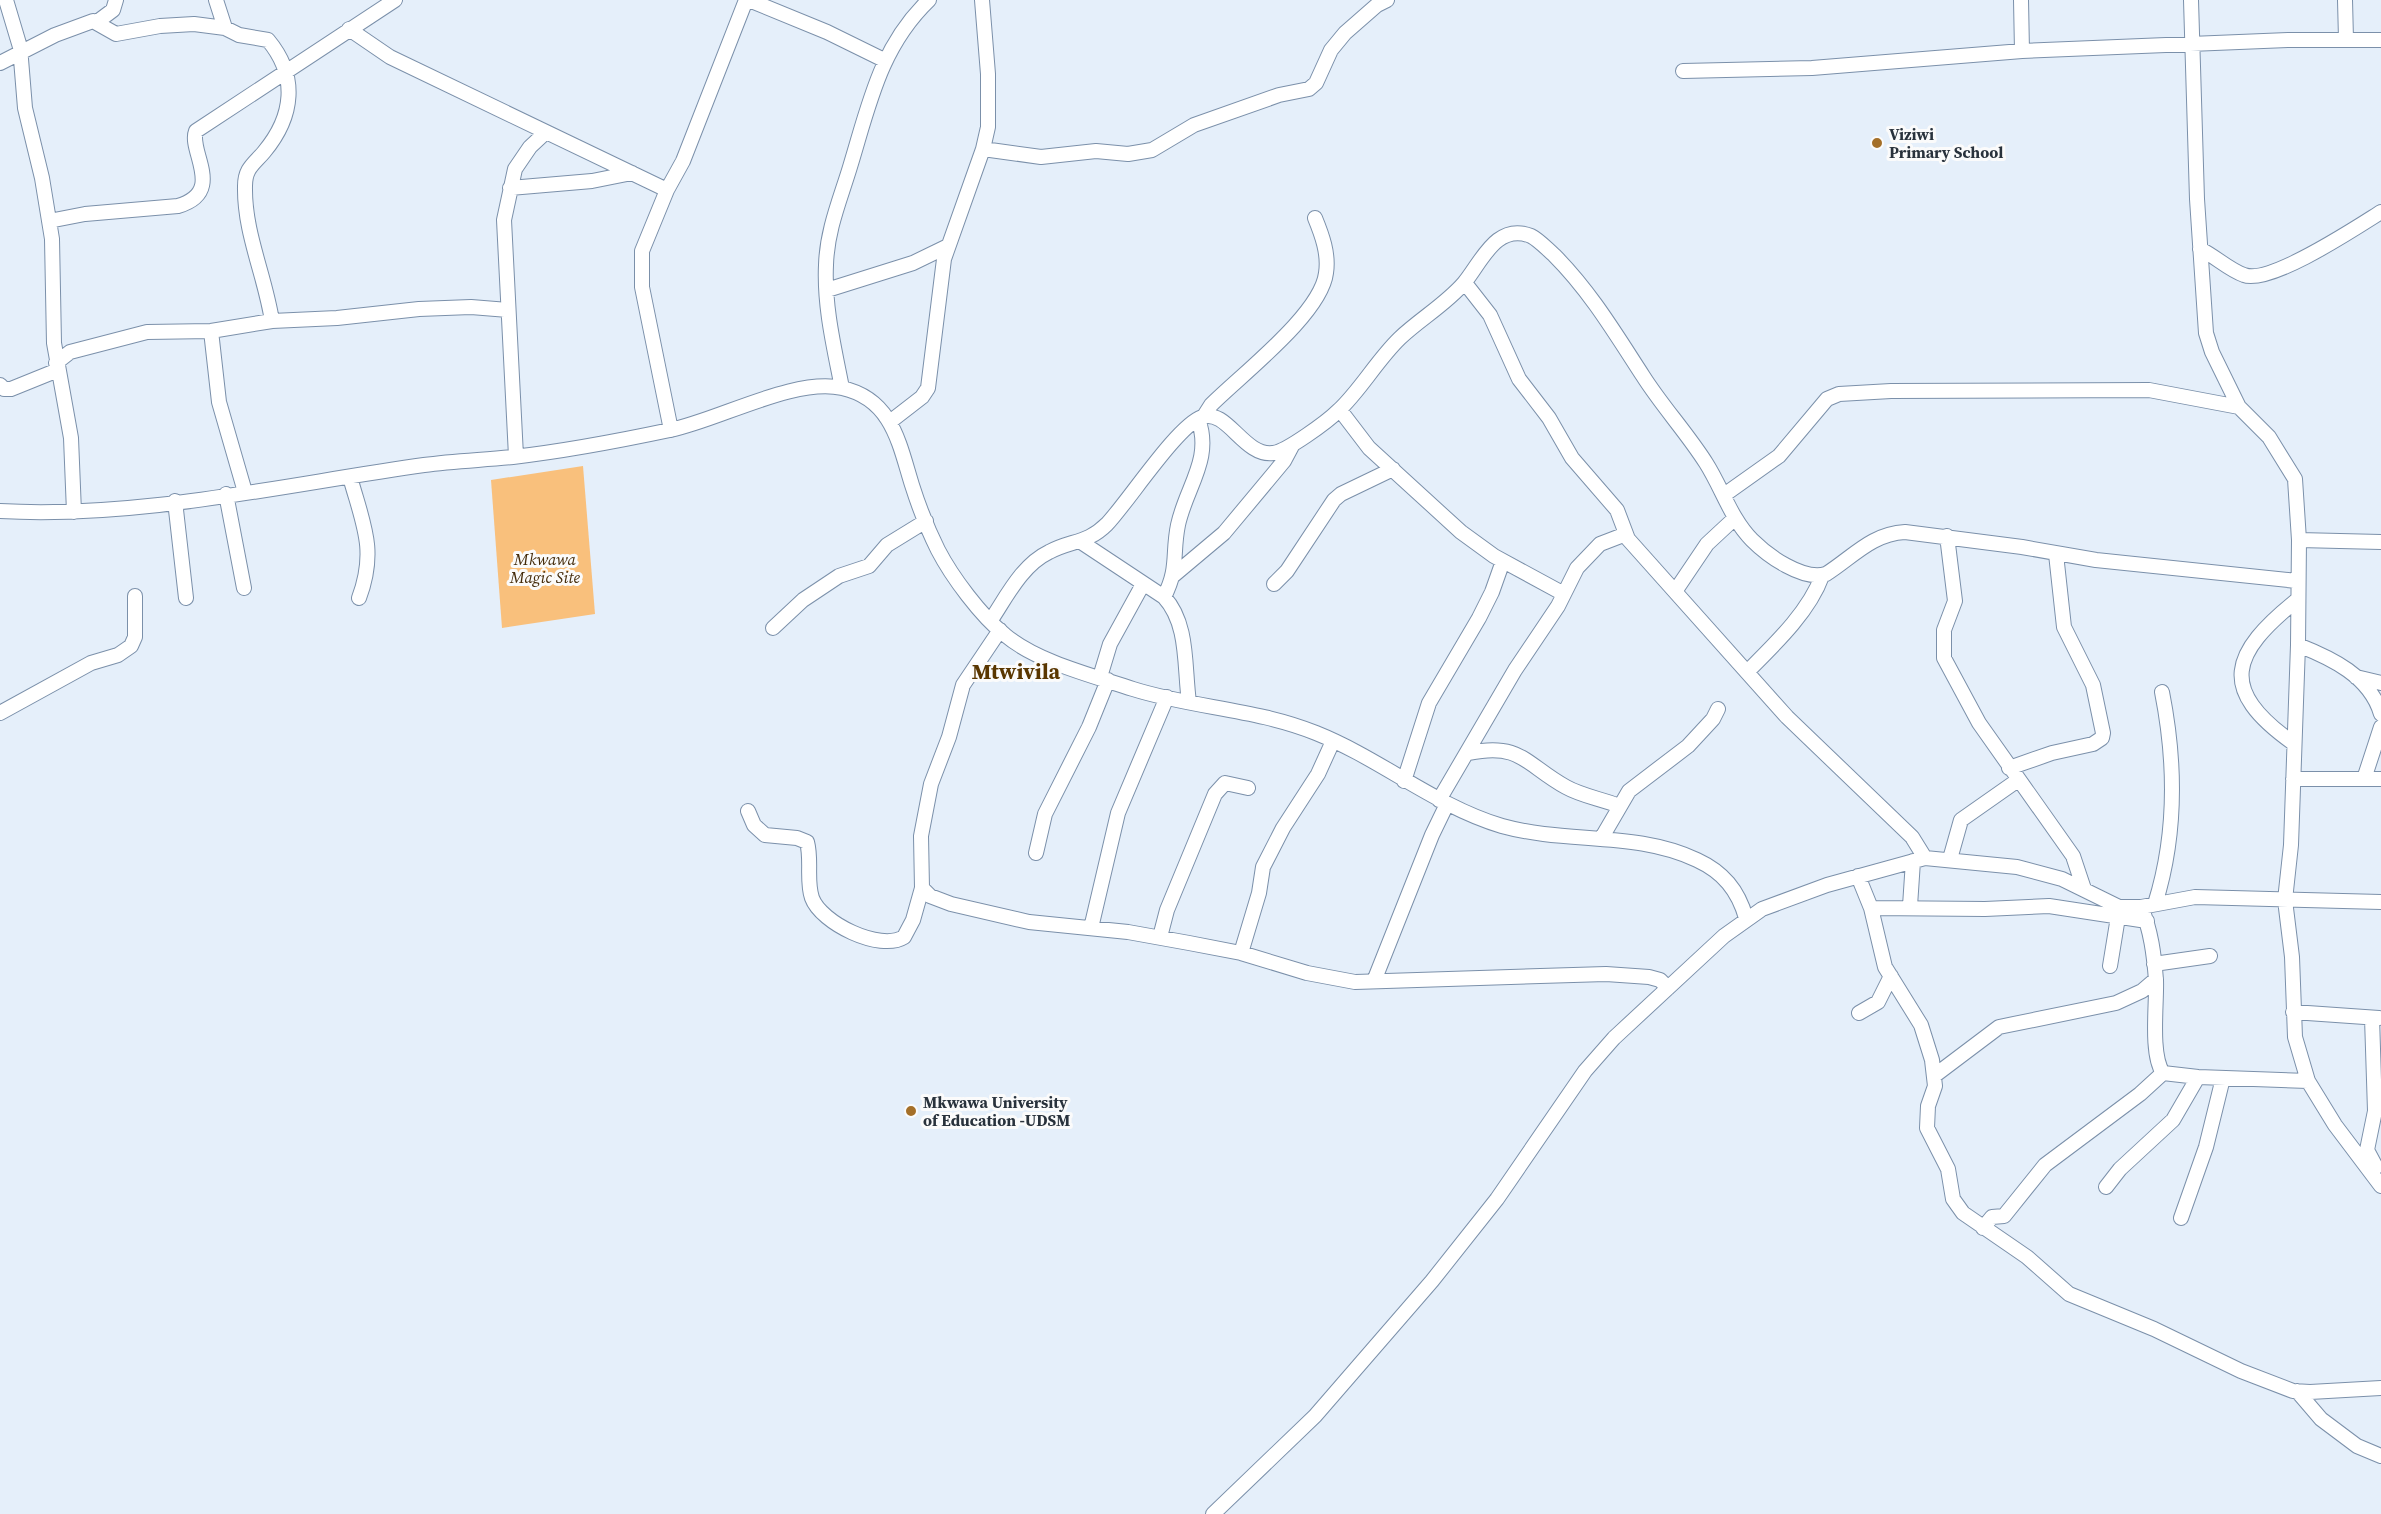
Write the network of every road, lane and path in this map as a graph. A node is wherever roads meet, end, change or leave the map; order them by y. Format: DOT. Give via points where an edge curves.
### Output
graph roads {
  1 [pos="116,0"];
  2 [pos="216,0"];
  3 [pos="395,0"];
  4 [pos="747,0"];
  5 [pos="929,0"];
  6 [pos="982,0"];
  7 [pos="2021,0"];
  8 [pos="2191,0"];
  9 [pos="2345,0"];
  10 [pos="1384,1"];
  11 [pos="11,2"];
  12 [pos="97,22"];
  13 [pos="225,28"];
  14 [pos="349,29"];
  15 [pos="2346,39"];
  16 [pos="2381,40"];
  17 [pos="2192,45"];
  18 [pos="2022,51"];
  19 [pos="20,53"];
  20 [pos="884,60"];
  21 [pos="0,63"];
  22 [pos="1683,71"];
  23 [pos="286,72"];
  24 [pos="545,133"];
  25 [pos="983,149"];
  26 [pos="632,173"];
  27 [pos="510,188"];
  28 [pos="667,190"];
  29 [pos="2381,212"];
  30 [pos="1315,218"];
  31 [pos="49,221"];
  32 [pos="948,246"];
  33 [pos="2200,249"];
  34 [pos="1465,283"];
  35 [pos="827,290"];
  36 [pos="508,310"];
  37 [pos="272,321"];
  38 [pos="212,331"];
  39 [pos="57,367"];
  40 [pos="0,385"];
  41 [pos="842,388"];
  42 [pos="2239,407"];
  43 [pos="1340,410"];
  44 [pos="1201,418"];
  45 [pos="891,421"];
  46 [pos="671,430"];
  47 [pos="1293,444"];
  48 [pos="516,456"];
  49 [pos="1393,469"];
  50 [pos="350,477"];
  51 [pos="245,492"];
  52 [pos="226,495"];
  53 [pos="1724,495"];
  54 [pos="175,501"];
  55 [pos="0,511"];
  56 [pos="74,512"];
  57 [pos="1735,518"];
  58 [pos="926,521"];
  59 [pos="1626,534"];
  60 [pos="1947,536"];
  61 [pos="2298,540"];
  62 [pos="1081,542"];
  63 [pos="2381,542"];
  64 [pos="2056,554"];
  65 [pos="1503,561"];
  66 [pos="1174,575"];
  67 [pos="1822,576"];
  68 [pos="2297,581"];
  69 [pos="1143,584"];
  70 [pos="1274,584"];
  71 [pos="244,588"];
  72 [pos="1676,590"];
  73 [pos="1564,594"];
  74 [pos="135,596"];
  75 [pos="1164,597"];
  76 [pos="186,598"];
  77 [pos="359,598"];
  78 [pos="2297,600"];
  79 [pos="995,625"];
  80 [pos="773,628"];
  81 [pos="2298,645"];
  82 [pos="1748,672"];
  83 [pos="2356,677"];
  84 [pos="1104,679"];
  85 [pos="2381,683"];
  86 [pos="2162,692"];
  87 [pos="1167,697"];
  88 [pos="1189,702"];
  89 [pos="1718,708"];
  90 [pos="0,713"];
  91 [pos="2381,714"];
  92 [pos="2381,727"];
  93 [pos="1333,741"];
  94 [pos="2293,743"];
  95 [pos="1469,753"];
  96 [pos="2009,768"];
  97 [pos="2293,779"];
  98 [pos="2364,779"];
  99 [pos="2381,779"];
  100 [pos="2018,780"];
  101 [pos="1404,781"];
  102 [pos="1248,788"];
  103 [pos="1443,802"];
  104 [pos="1619,806"];
  105 [pos="748,811"];
  106 [pos="1601,839"];
  107 [pos="1036,853"];
  108 [pos="1950,859"];
  109 [pos="1919,860"];
  110 [pos="1858,876"];
  111 [pos="922,888"];
  112 [pos="2084,889"];
  113 [pos="2285,900"];
  114 [pos="2381,902"];
  115 [pos="2148,905"];
  116 [pos="1910,906"];
  117 [pos="1871,908"];
  118 [pos="2118,917"];
  119 [pos="1746,918"];
  120 [pos="2147,921"];
  121 [pos="1090,928"];
  122 [pos="1160,937"];
  123 [pos="1241,953"];
  124 [pos="2210,956"];
  125 [pos="2154,964"];
  126 [pos="2110,966"];
  127 [pos="1891,976"];
  128 [pos="2156,979"];
  129 [pos="1374,981"];
  130 [pos="1668,988"];
  131 [pos="2292,1012"];
  132 [pos="1859,1013"];
  133 [pos="2377,1018"];
  134 [pos="2163,1073"];
  135 [pos="1934,1076"];
  136 [pos="2198,1077"];
  137 [pos="2223,1078"];
  138 [pos="2308,1081"];
  139 [pos="2378,1176"];
  140 [pos="2106,1187"];
  141 [pos="2181,1218"];
  142 [pos="1983,1228"];
  143 [pos="2381,1388"];
  144 [pos="2297,1391"];
  145 [pos="2381,1456"];
  146 [pos="1213,1514"];
  1 -- 12 [label="street" via="113,10"];
  2 -- 13 [label="street"];
  3 -- 14 [label="street"];
  4 -- 20 [label="street"];
  4 -- 28 [label="street" via="683,161"];
  5 -- 20 [label="street" via="909,20"];
  6 -- 25 [label="street" via="988,74 988,127"];
  7 -- 18 [label="street"];
  8 -- 17 [label="street"];
  9 -- 15 [label="street"];
  10 -- 25 [label="street" via="1336,42 1309,89 1279,95 1194,125 1152,150 1041,157"];
  11 -- 19 [label="street"];
  12 -- 13 [label="street" via="116,34 176,25"];
  12 -- 19 [label="street" via="74,26"];
  13 -- 23 [label="street" via="268,40"];
  14 -- 23 [label="street"];
  14 -- 24 [label="street" via="390,57"];
  15 -- 16 [label="street"];
  15 -- 17 [label="street"];
  17 -- 18 [label="street"];
  17 -- 33 [label="street"];
  18 -- 22 [label="street" via="1812,68"];
  19 -- 21 [label="street"];
  19 -- 31 [label="street" via="25,108"];
  20 -- 35 [label="street" via="829,232"];
  23 -- 31 [label="street" via="196,131 202,184 191,200 178,206"];
  23 -- 37 [label="street" via="291,93 288,110 265,151 250,165 245,188 250,234"];
  24 -- 26 [label="street"];
  24 -- 27 [label="street" via="515,169"];
  25 -- 32 [label="street"];
  26 -- 27 [label="street" via="592,181"];
  26 -- 28 [label="street"];
  27 -- 36 [label="street" via="504,220"];
  28 -- 46 [label="street" via="642,251 641,274"];
  29 -- 33 [label="street" via="2304,259 2252,276"];
  30 -- 44 [label="street" via="1327,273 1315,301 1302,319"];
  31 -- 39 [label="street"];
  32 -- 35 [label="street" via="913,262"];
  32 -- 45 [label="street" via="928,388"];
  33 -- 42 [label="street" via="2206,333"];
  34 -- 43 [label="street" via="1400,338"];
  34 -- 53 [label="street" via="1486,251 1505,235 1532,237 1544,245 1570,270 1610,324 1707,464"];
  34 -- 59 [label="street" via="1490,315 1518,379 1549,418 1572,458 1609,498"];
  35 -- 41 [label="street"];
  36 -- 37 [label="street" via="455,307"];
  36 -- 48 [label="street"];
  37 -- 38 [label="street"];
  38 -- 39 [label="street" via="175,329 131,334 70,352"];
  38 -- 51 [label="street" via="219,402"];
  39 -- 40 [label="street" via="11,389"];
  39 -- 56 [label="street" via="71,438"];
  41 -- 45 [label="street" via="873,400"];
  41 -- 46 [label="street" via="798,389 712,420"];
  42 -- 53 [label="street" via="2149,390 1839,394 1827,399 1779,456"];
  42 -- 61 [label="street" via="2269,437 2295,479"];
  43 -- 47 [label="street"];
  43 -- 49 [label="street" via="1358,435"];
  44 -- 47 [label="street" via="1219,419 1253,449 1265,453 1283,451"];
  44 -- 62 [label="street" via="1178,436 1110,521"];
  44 -- 66 [label="street" via="1203,457 1178,526"];
  45 -- 58 [label="street"];
  46 -- 48 [label="street"];
  47 -- 66 [label="street" via="1284,461 1224,533"];
  48 -- 50 [label="street" via="428,464"];
  49 -- 65 [label="street" via="1455,527"];
  49 -- 70 [label="street" via="1334,500 1287,571"];
  50 -- 51 [label="street"];
  50 -- 77 [label="street" via="369,544 368,573"];
  51 -- 52 [label="street"];
  52 -- 54 [label="street"];
  52 -- 71 [label="street"];
  53 -- 57 [label="street"];
  54 -- 56 [label="street"];
  54 -- 76 [label="street"];
  55 -- 56 [label="street"];
  57 -- 67 [label="street" via="1765,551 1803,573"];
  57 -- 72 [label="street" via="1707,544"];
  58 -- 79 [label="street" via="940,554"];
  58 -- 80 [label="street" via="887,545 869,566 839,576 824,586"];
  59 -- 72 [label="street"];
  59 -- 73 [label="street" via="1589,553"];
  60 -- 64 [label="street"];
  60 -- 67 [label="street" via="1905,532 1883,535"];
  60 -- 96 [label="street" via="1955,601 1944,630 1944,658"];
  61 -- 63 [label="street"];
  61 -- 68 [label="street"];
  62 -- 69 [label="street"];
  62 -- 79 [label="street" via="1059,547 1036,560 1013,586"];
  64 -- 68 [label="street"];
  64 -- 96 [label="street" via="2064,627 2092,685 2103,734 2093,744"];
  65 -- 73 [label="street"];
  65 -- 101 [label="street" via="1479,618 1429,703"];
  66 -- 75 [label="street"];
  67 -- 82 [label="street" via="1801,611"];
  68 -- 78 [label="street"];
  69 -- 75 [label="street"];
  69 -- 84 [label="street" via="1110,644"];
  72 -- 82 [label="street"];
  73 -- 95 [label="street" via="1515,670"];
  74 -- 90 [label="street" via="135,637 131,646 118,655 91,663"];
  75 -- 88 [label="street" via="1174,608 1182,629"];
  78 -- 81 [label="street"];
  78 -- 94 [label="street" via="2258,636 2244,657 2240,682 2249,702"];
  79 -- 84 [label="street" via="1035,654"];
  79 -- 111 [label="street" via="963,686 931,784 921,836"];
  81 -- 83 [label="street" via="2344,665"];
  81 -- 94 [label="street"];
  82 -- 109 [label="street" via="1787,717 1912,837"];
  83 -- 85 [label="street"];
  83 -- 91 [label="street"];
  84 -- 87 [label="street"];
  84 -- 107 [label="street" via="1089,727 1045,814"];
  86 -- 115 [label="street" via="2173,774 2171,819 2164,876"];
  87 -- 88 [label="street"];
  87 -- 121 [label="street" via="1118,813"];
  88 -- 93 [label="street" via="1261,715"];
  89 -- 104 [label="street" via="1688,746 1642,779"];
  92 -- 98 [label="street"];
  93 -- 101 [label="street"];
  93 -- 123 [label="street" via="1263,867"];
  94 -- 97 [label="street"];
  95 -- 103 [label="street"];
  95 -- 104 [label="street" via="1512,752 1566,787"];
  96 -- 100 [label="street"];
  97 -- 98 [label="street"];
  97 -- 113 [label="street"];
  98 -- 99 [label="street"];
  100 -- 108 [label="street" via="1961,820"];
  100 -- 112 [label="street" via="2073,856"];
  101 -- 103 [label="street"];
  102 -- 122 [label="street" via="1226,783 1215,794 1167,910"];
  103 -- 106 [label="street" via="1523,831"];
  103 -- 129 [label="street"];
  104 -- 106 [label="street"];
  105 -- 111 [label="street" via="754,825 765,835 807,842 810,891 815,905 828,918 869,939 885,943 904,937"];
  106 -- 119 [label="street" via="1659,845 1710,867 1736,891"];
  108 -- 109 [label="street"];
  108 -- 112 [label="street" via="2017,867"];
  109 -- 110 [label="street"];
  109 -- 116 [label="street"];
  110 -- 117 [label="street"];
  110 -- 119 [label="street" via="1774,903"];
  111 -- 121 [label="street" via="930,896 951,904 1029,922"];
  112 -- 115 [label="street" via="2108,903"];
  113 -- 114 [label="street"];
  113 -- 115 [label="street" via="2196,897"];
  113 -- 131 [label="street" via="2292,957"];
  115 -- 120 [label="street"];
  116 -- 117 [label="street"];
  116 -- 118 [label="street" via="2049,906"];
  117 -- 127 [label="street"];
  118 -- 120 [label="street"];
  118 -- 126 [label="street"];
  119 -- 130 [label="street"];
  120 -- 125 [label="street"];
  121 -- 122 [label="street"];
  122 -- 123 [label="street"];
  123 -- 129 [label="street" via="1324,976"];
  124 -- 125 [label="street"];
  125 -- 128 [label="street"];
  127 -- 132 [label="street" via="1878,1002"];
  127 -- 135 [label="street" via="1921,1025"];
  128 -- 134 [label="street" via="2157,1051"];
  128 -- 135 [label="street" via="2116,1004 1999,1027"];
  129 -- 130 [label="street" via="1606,974 1649,977"];
  130 -- 146 [label="street" via="1614,1038 1586,1071 1497,1199 1432,1281 1315,1416"];
  131 -- 133 [label="street"];
  131 -- 138 [label="street"];
  133 -- 139 [label="street" via="2375,1111 2367,1150"];
  134 -- 136 [label="street"];
  134 -- 142 [label="street" via="2045,1165 2004,1216 1992,1217"];
  135 -- 142 [label="street" via="1927,1128 1948,1169 1956,1206"];
  136 -- 137 [label="street"];
  136 -- 140 [label="street" via="2173,1120"];
  137 -- 138 [label="street"];
  137 -- 141 [label="street" via="2206,1147"];
  138 -- 139 [label="street" via="2335,1125"];
  142 -- 144 [label="street" via="2027,1257 2069,1294 2241,1371"];
  143 -- 144 [label="street"];
  144 -- 145 [label="street" via="2321,1419 2357,1446"];
}
